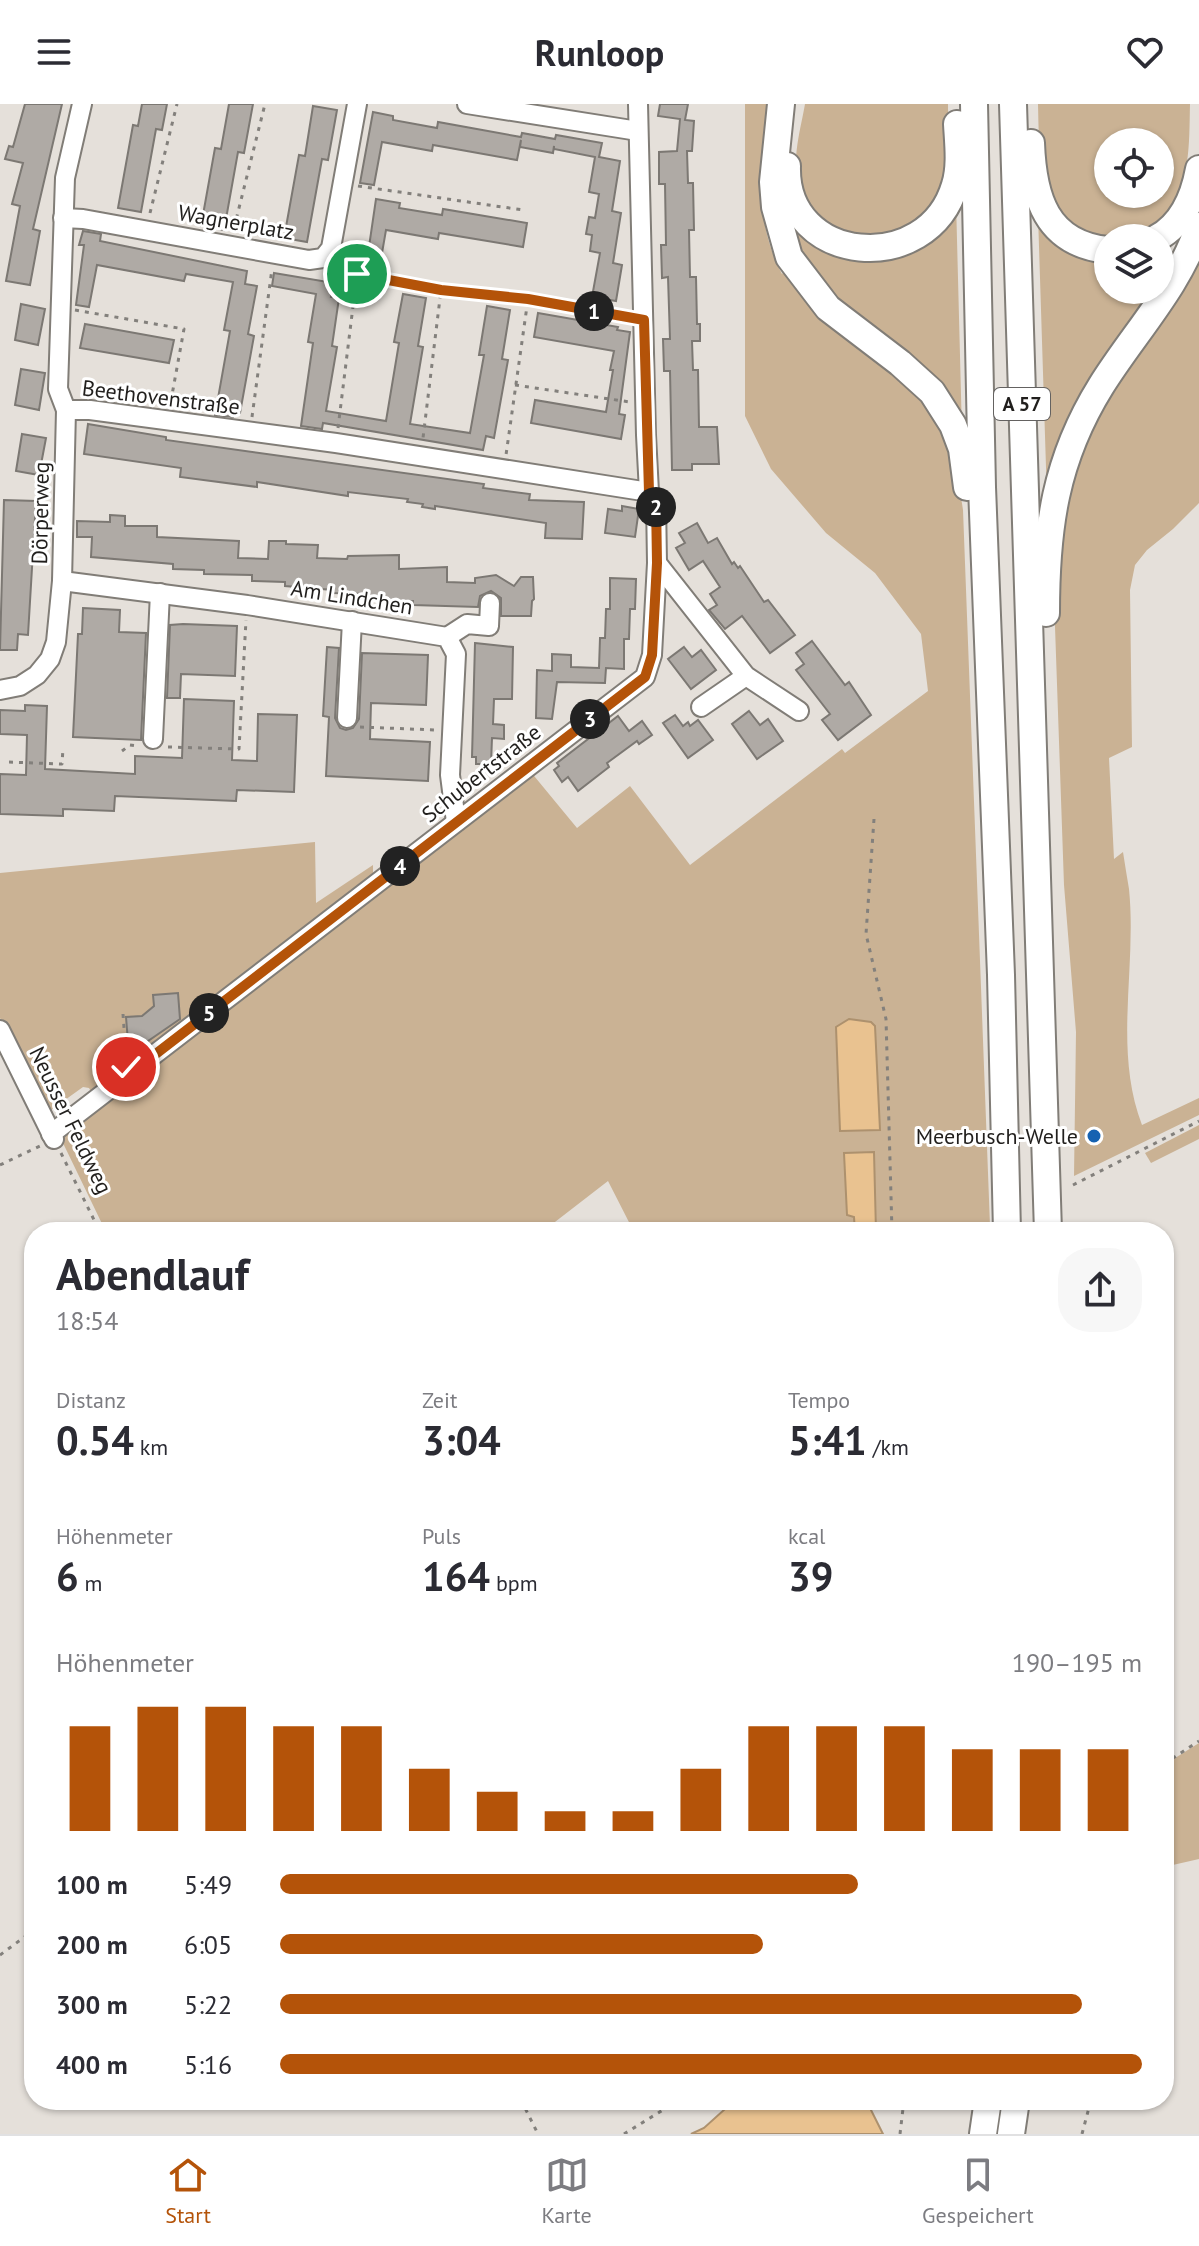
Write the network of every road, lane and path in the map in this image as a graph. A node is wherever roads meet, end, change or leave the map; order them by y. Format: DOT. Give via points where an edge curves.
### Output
graph roads {
  1 [pos="82,104"];
  2 [pos="177,104"];
  3 [pos="265,104"];
  4 [pos="357,104"];
  5 [pos="467,104"];
  6 [pos="638,104"];
  7 [pos="781,104"];
  8 [pos="797,104"];
  9 [pos="956,104"];
  10 [pos="974,104"];
  11 [pos="1013,104"];
  12 [pos="1029,104"];
  13 [pos="497,106"];
  14 [pos="638,131"];
  15 [pos="1199,169"];
  16 [pos="343,184"];
  17 [pos="523,210"];
  18 [pos="63,218"];
  19 [pos="1173,224"];
  20 [pos="1199,226"];
  21 [pos="146,230"];
  22 [pos="229,245"];
  23 [pos="1094,246"];
  24 [pos="274,253"];
  25 [pos="355,266"];
  26 [pos="357,274"];
  27 [pos="441,290"];
  28 [pos="528,299"];
  29 [pos="60,307"];
  30 [pos="644,320"];
  31 [pos="515,385"];
  32 [pos="646,404"];
  33 [pos="66,410"];
  34 [pos="167,420"];
  35 [pos="250,432"];
  36 [pos="336,443"];
  37 [pos="421,458"];
  38 [pos="504,471"];
  39 [pos="649,492"];
  40 [pos="657,563"];
  41 [pos="62,581"];
  42 [pos="160,593"];
  43 [pos="485,600"];
  44 [pos="247,605"];
  45 [pos="352,621"];
  46 [pos="447,637"];
  47 [pos="988,646"];
  48 [pos="746,676"];
  49 [pos="0,690"];
  50 [pos="1032,703"];
  51 [pos="701,707"];
  52 [pos="799,711"];
  53 [pos="347,718"];
  54 [pos="452,730"];
  55 [pos="154,744"];
  56 [pos="63,748"];
  57 [pos="122,751"];
  58 [pos="9,762"];
  59 [pos="874,819"];
  60 [pos="456,822"];
  61 [pos="123,1014"];
  62 [pos="0,1030"];
  63 [pos="131,1073"];
  64 [pos="1199,1121"];
  65 [pos="52,1136"];
  66 [pos="0,1165"];
  67 [pos="1073,1185"];
  68 [pos="95,1222"];
  69 [pos="892,1222"];
  70 [pos="1007,1222"];
  71 [pos="1048,1222"];
  72 [pos="1199,1741"];
  73 [pos="1174,1757"];
  74 [pos="24,1937"];
  75 [pos="0,1955"];
  76 [pos="526,2110"];
  77 [pos="663,2110"];
  78 [pos="903,2110"];
  79 [pos="987,2110"];
  80 [pos="1015,2110"];
  81 [pos="1088,2110"];
  82 [pos="538,2134"];
  83 [pos="624,2134"];
  84 [pos="900,2134"];
  85 [pos="983,2134"];
  86 [pos="1011,2134"];
  87 [pos="1082,2134"];
  1 -- 18 [label="street, Dörperweg" via="65,178"];
  2 -- 21 [label="path"];
  3 -- 22 [label="path"];
  4 -- 16 [label="street, Wagnerplatz"];
  5 -- 13 [label="street"];
  6 -- 14 [label="street, Schubertstraße"];
  7 -- 47 [label="highway" via="773,182 789,257 828,308 932,392 953,425 967,474 973,609"];
  8 -- 9 [label="highway" via="787,185 810,226 857,249 906,242 928,229 946,207 956,183"];
  10 -- 47 [label="highway, A 57"];
  11 -- 50 [label="highway, A 57"];
  12 -- 23 [label="highway" via="1032,170 1041,206 1073,241"];
  13 -- 14 [label="street"];
  14 -- 30 [label="street, Schubertstraße"];
  15 -- 19 [label="highway" via="1189,204"];
  16 -- 17 [label="path"];
  16 -- 24 [label="street, Wagnerplatz" via="331,248 323,258"];
  18 -- 21 [label="street, Wagnerplatz"];
  18 -- 29 [label="street, Dörperweg"];
  20 -- 50 [label="highway" via="1177,276 1101,385 1076,431 1050,527 1046,642"];
  21 -- 22 [label="street, Wagnerplatz"];
  22 -- 24 [label="street, Wagnerplatz"];
  24 -- 35 [label="path, Beethovenstraße"];
  25 -- 26 [label="path"];
  26 -- 27 [label="path"];
  26 -- 36 [label="path"];
  27 -- 28 [label="path"];
  27 -- 37 [label="path"];
  28 -- 30 [label="path"];
  28 -- 31 [label="path"];
  29 -- 33 [label="street, Dörperweg" via="58,389"];
  29 -- 34 [label="path" via="184,329"];
  30 -- 32 [label="street, Schubertstraße"];
  31 -- 32 [label="path"];
  31 -- 38 [label="path"];
  32 -- 39 [label="street, Schubertstraße"];
  33 -- 34 [label="street, Beethovenstraße"];
  33 -- 41 [label="street, Dörperweg"];
  34 -- 35 [label="street, Beethovenstraße"];
  35 -- 36 [label="street, Beethovenstraße"];
  36 -- 37 [label="street, Beethovenstraße"];
  37 -- 38 [label="street, Beethovenstraße"];
  38 -- 39 [label="street, Beethovenstraße"];
  39 -- 40 [label="street, Schubertstraße" via="656,501"];
  40 -- 48 [label="street"];
  40 -- 60 [label="street, Schubertstraße" via="652,655 645,677"];
  41 -- 42 [label="street, Am Lindchen"];
  41 -- 49 [label="street, Dörperweg" via="50,659 20,686"];
  42 -- 44 [label="street, Am Lindchen"];
  42 -- 55 [label="street"];
  43 -- 46 [label="street" via="489,626 467,624"];
  44 -- 45 [label="street, Am Lindchen"];
  44 -- 55 [label="path" via="239,749"];
  45 -- 46 [label="street, Am Lindchen"];
  45 -- 53 [label="street"];
  46 -- 54 [label="street" via="456,654"];
  47 -- 70 [label="highway, A 57"];
  48 -- 51 [label="street"];
  48 -- 52 [label="street"];
  50 -- 71 [label="highway, A 57"];
  53 -- 54 [label="path" via="351,726"];
  54 -- 60 [label="street"];
  55 -- 57 [label="path" via="130,745"];
  56 -- 58 [label="path" via="62,764"];
  59 -- 69 [label="path" via="866,934 886,1019"];
  60 -- 63 [label="street, Schubertstraße"];
  61 -- 63 [label="path" via="126,1067"];
  62 -- 65 [label="street, Neusser Feldweg"];
  63 -- 65 [label="street, Schubertstraße"];
  64 -- 67 [label="path"];
  65 -- 66 [label="path"];
  65 -- 68 [label="path, Neusser Feldweg"];
  72 -- 73 [label="path"];
  74 -- 75 [label="path"];
  76 -- 82 [label="path"];
  77 -- 83 [label="path"];
  78 -- 84 [label="path"];
  79 -- 85 [label="highway"];
  80 -- 86 [label="highway"];
  81 -- 87 [label="path"];
}
